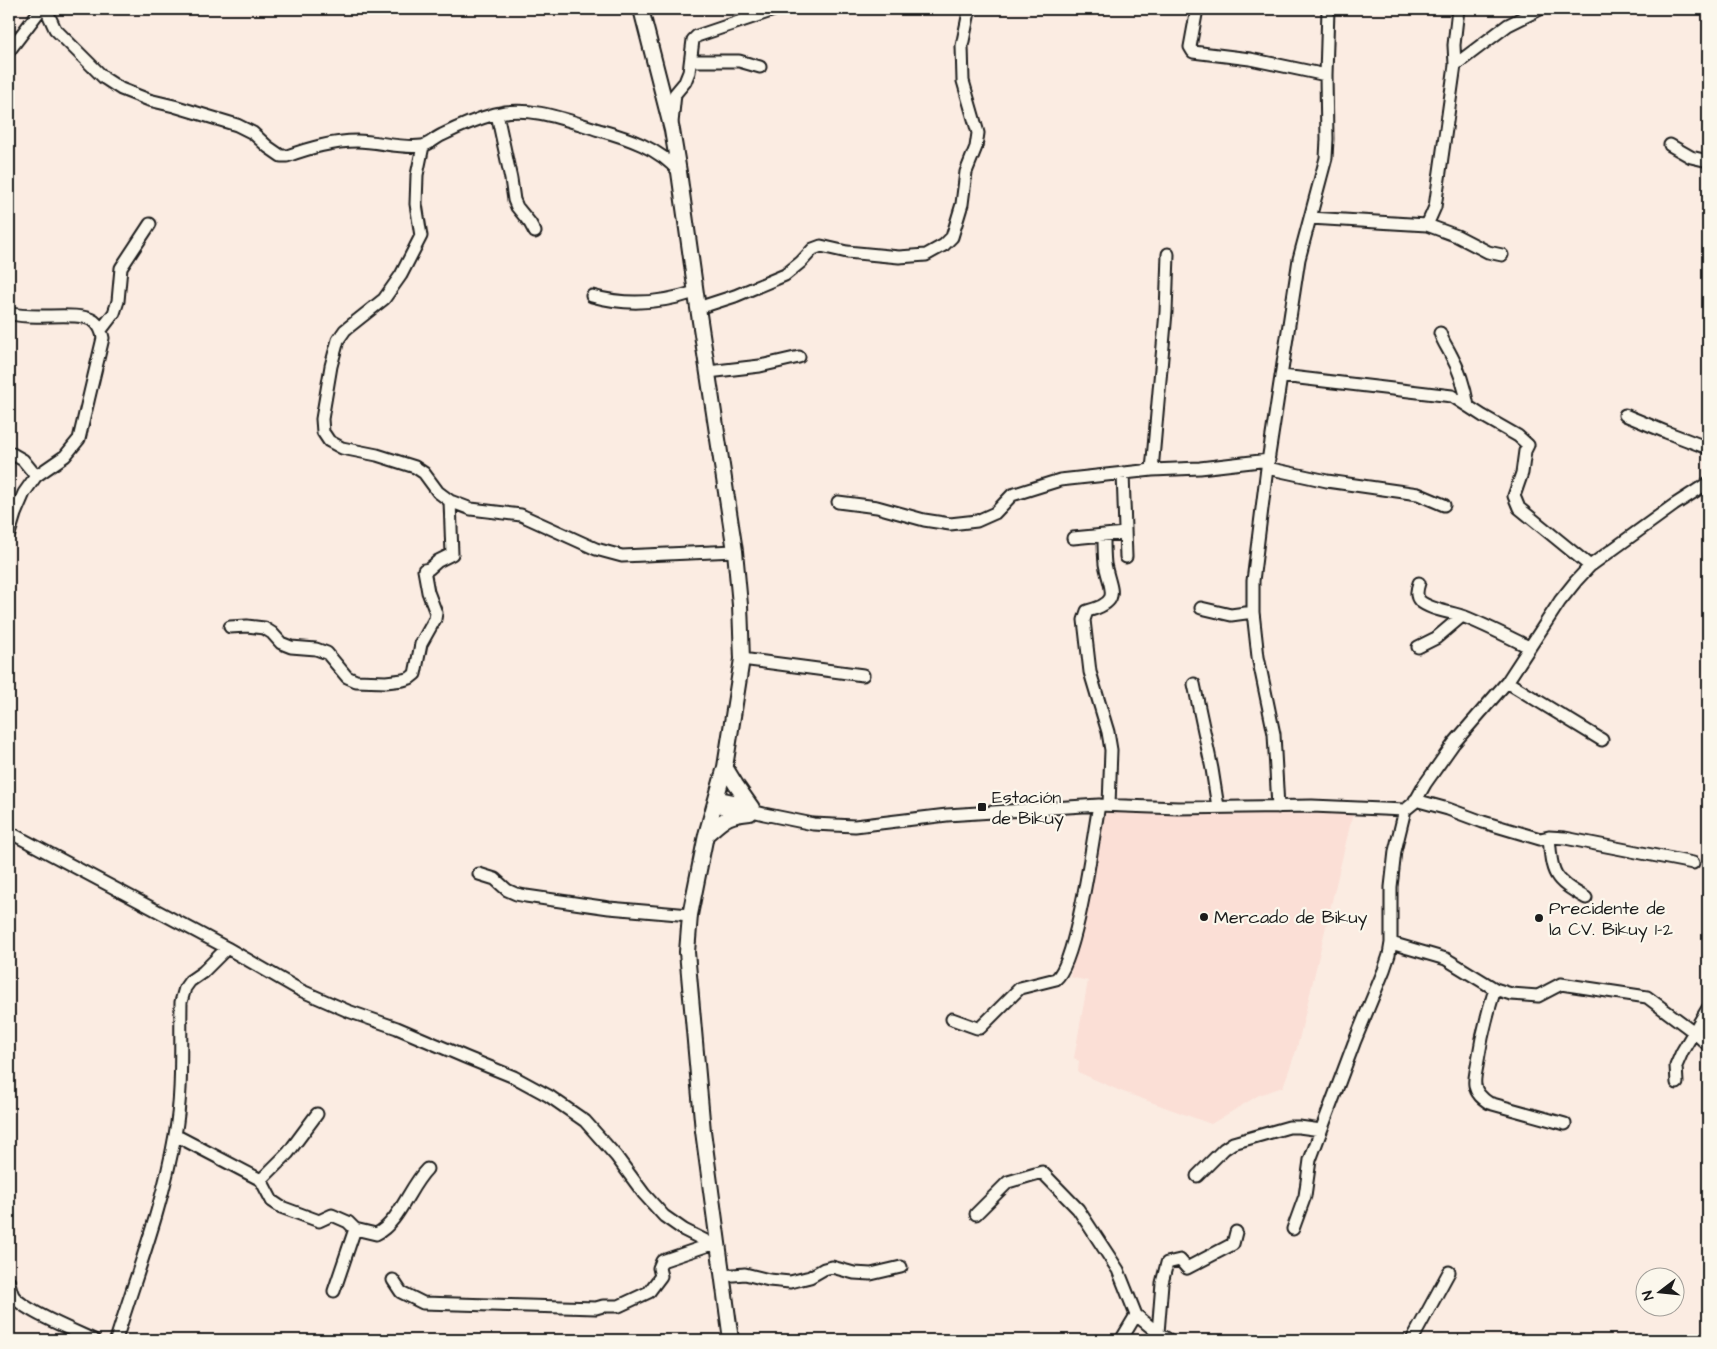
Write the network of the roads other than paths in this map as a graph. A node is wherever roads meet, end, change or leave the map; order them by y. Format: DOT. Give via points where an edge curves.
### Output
graph roads {
  1 [pos="41,9"];
  2 [pos="46,9"];
  3 [pos="641,9"];
  4 [pos="777,9"];
  5 [pos="968,9"];
  6 [pos="1197,9"];
  7 [pos="1328,9"];
  8 [pos="1458,9"];
  9 [pos="1540,9"];
  10 [pos="9,51"];
  11 [pos="692,61"];
  12 [pos="1455,65"];
  13 [pos="760,66"];
  14 [pos="1326,75"];
  15 [pos="497,114"];
  16 [pos="672,130"];
  17 [pos="1670,145"];
  18 [pos="423,146"];
  19 [pos="1708,162"];
  20 [pos="679,172"];
  21 [pos="1310,218"];
  22 [pos="150,224"];
  23 [pos="1427,225"];
  24 [pos="535,232"];
  25 [pos="1168,254"];
  26 [pos="1502,255"];
  27 [pos="696,292"];
  28 [pos="592,296"];
  29 [pos="698,308"];
  30 [pos="9,313"];
  31 [pos="101,330"];
  32 [pos="1440,333"];
  33 [pos="799,357"];
  34 [pos="708,372"];
  35 [pos="1282,376"];
  36 [pos="1463,387"];
  37 [pos="1452,396"];
  38 [pos="1468,406"];
  39 [pos="1625,415"];
  40 [pos="1708,448"];
  41 [pos="9,452"];
  42 [pos="1268,464"];
  43 [pos="1152,470"];
  44 [pos="1123,473"];
  45 [pos="36,476"];
  46 [pos="1708,483"];
  47 [pos="450,502"];
  48 [pos="838,502"];
  49 [pos="1444,505"];
  50 [pos="1124,533"];
  51 [pos="9,534"];
  52 [pos="1104,536"];
  53 [pos="1073,538"];
  54 [pos="735,551"];
  55 [pos="1126,557"];
  56 [pos="1590,566"];
  57 [pos="1419,583"];
  58 [pos="1201,608"];
  59 [pos="1253,612"];
  60 [pos="1462,616"];
  61 [pos="230,627"];
  62 [pos="1418,647"];
  63 [pos="1528,647"];
  64 [pos="742,659"];
  65 [pos="863,674"];
  66 [pos="1507,682"];
  67 [pos="1194,684"];
  68 [pos="1602,740"];
  69 [pos="725,767"];
  70 [pos="1415,800"];
  71 [pos="715,801"];
  72 [pos="1104,805"];
  73 [pos="1278,806"];
  74 [pos="1218,807"];
  75 [pos="1404,810"];
  76 [pos="753,811"];
  77 [pos="9,833"];
  78 [pos="706,835"];
  79 [pos="1549,837"];
  80 [pos="1693,863"];
  81 [pos="479,874"];
  82 [pos="1586,898"];
  83 [pos="690,915"];
  84 [pos="1391,943"];
  85 [pos="227,948"];
  86 [pos="1495,989"];
  87 [pos="1708,1008"];
  88 [pos="952,1019"];
  89 [pos="1694,1032"];
  90 [pos="1708,1045"];
  91 [pos="1677,1083"];
  92 [pos="318,1114"];
  93 [pos="1565,1124"];
  94 [pos="1321,1130"];
  95 [pos="175,1135"];
  96 [pos="427,1169"];
  97 [pos="1197,1176"];
  98 [pos="261,1180"];
  99 [pos="976,1214"];
  100 [pos="354,1229"];
  101 [pos="1293,1229"];
  102 [pos="1236,1232"];
  103 [pos="715,1245"];
  104 [pos="901,1267"];
  105 [pos="1449,1272"];
  106 [pos="722,1276"];
  107 [pos="393,1280"];
  108 [pos="9,1282"];
  109 [pos="334,1291"];
  110 [pos="1136,1315"];
  111 [pos="1158,1333"];
  112 [pos="94,1340"];
  113 [pos="116,1340"];
  114 [pos="731,1340"];
  115 [pos="1122,1340"];
  116 [pos="1169,1340"];
  117 [pos="1412,1340"];
  1 -- 10 [label="street"];
  2 -- 18 [label="street" via="55,29 104,78 149,100 237,125 253,133 281,156 328,143 357,141"];
  3 -- 16 [label="main road"];
  4 -- 11 [label="street" via="697,36 693,40"];
  5 -- 29 [label="street" via="962,46 963,81 978,133 966,172 962,204 952,237 944,246 926,255 899,257 821,246 812,249 785,275"];
  6 -- 14 [label="street" via="1190,47 1193,52 1250,59"];
  7 -- 14 [label="street"];
  8 -- 12 [label="street"];
  9 -- 12 [label="street" via="1508,25"];
  11 -- 13 [label="street" via="739,61"];
  11 -- 16 [label="street" via="685,82 675,94"];
  12 -- 23 [label="street" via="1435,207"];
  14 -- 21 [label="street" via="1326,158"];
  15 -- 18 [label="street" via="441,135"];
  15 -- 20 [label="street" via="539,113 620,135 660,155"];
  15 -- 24 [label="street" via="514,200"];
  16 -- 20 [label="main road"];
  17 -- 19 [label="street"];
  18 -- 47 [label="street" via="416,204 421,236 401,275 384,298 344,330 338,340 325,400 322,432 329,441 342,448 415,467"];
  20 -- 27 [label="main road"];
  21 -- 23 [label="street"];
  21 -- 35 [label="street" via="1300,258"];
  22 -- 31 [label="street" via="121,268 118,301 114,313"];
  23 -- 26 [label="street"];
  25 -- 43 [label="street"];
  27 -- 28 [label="street" via="652,302"];
  27 -- 29 [label="main road"];
  29 -- 34 [label="main road"];
  30 -- 31 [label="street" via="18,316 74,316 95,322"];
  31 -- 45 [label="street" via="103,338 79,439 65,456"];
  32 -- 36 [label="street"];
  33 -- 34 [label="street" via="760,366"];
  34 -- 54 [label="main road"];
  35 -- 37 [label="street"];
  35 -- 42 [label="street"];
  36 -- 37 [label="street"];
  36 -- 38 [label="street"];
  37 -- 38 [label="street"];
  38 -- 56 [label="street" via="1528,445 1514,496 1519,508"];
  39 -- 40 [label="street"];
  41 -- 45 [label="street" via="24,460"];
  42 -- 43 [label="street"];
  42 -- 49 [label="street" via="1327,481 1418,494"];
  42 -- 59 [label="street" via="1253,573"];
  43 -- 44 [label="street"];
  44 -- 48 [label="street" via="1060,480 1026,490 1012,495 995,513 977,521 950,524 877,507"];
  44 -- 50 [label="street"];
  45 -- 51 [label="street" via="24,493"];
  46 -- 56 [label="street"];
  47 -- 54 [label="street" via="471,509 521,516 596,549 622,556"];
  47 -- 61 [label="street" via="452,554 424,570 436,614 422,644 415,674 410,678 386,682 356,681 347,677 328,653 291,647 264,628"];
  50 -- 52 [label="street"];
  50 -- 55 [label="street"];
  52 -- 53 [label="street"];
  52 -- 72 [label="street" via="1112,589 1109,601 1101,608 1087,611 1084,620 1090,672 1111,750"];
  54 -- 64 [label="main road"];
  56 -- 63 [label="street" via="1560,601"];
  57 -- 60 [label="street" via="1420,601"];
  58 -- 59 [label="street" via="1231,615"];
  59 -- 73 [label="street" via="1258,657 1274,734"];
  60 -- 62 [label="street" via="1436,638"];
  60 -- 63 [label="street"];
  63 -- 66 [label="street"];
  64 -- 65 [label="street"];
  64 -- 69 [label="main road"];
  66 -- 68 [label="street"];
  66 -- 70 [label="street" via="1454,743"];
  67 -- 74 [label="street"];
  69 -- 71 [label="main road"];
  69 -- 76 [label="main road"];
  70 -- 75 [label="street"];
  70 -- 79 [label="street" via="1540,839"];
  71 -- 76 [label="street" via="740,802"];
  71 -- 78 [label="main road"];
  72 -- 74 [label="street"];
  72 -- 76 [label="street" via="947,815 855,826 813,824"];
  72 -- 88 [label="street" via="1072,949 1060,976 1020,988 980,1028"];
  73 -- 74 [label="street"];
  73 -- 75 [label="street"];
  75 -- 84 [label="street" via="1391,887"];
  76 -- 78 [label="main road" via="723,819"];
  77 -- 85 [label="street"];
  78 -- 83 [label="main road"];
  79 -- 80 [label="street"];
  79 -- 82 [label="street" via="1551,858 1559,879"];
  81 -- 83 [label="street" via="495,879 507,890 526,896"];
  83 -- 103 [label="main road" via="687,952"];
  84 -- 86 [label="street" via="1446,959"];
  84 -- 94 [label="street" via="1384,970"];
  85 -- 95 [label="street" via="190,981 181,1002 179,1104"];
  85 -- 103 [label="street" via="300,990 514,1077 550,1096 584,1121 664,1216"];
  86 -- 89 [label="street" via="1538,996 1561,984 1647,998"];
  86 -- 93 [label="street" via="1480,1046 1475,1079 1477,1092 1489,1103"];
  87 -- 89 [label="street"];
  89 -- 90 [label="street"];
  89 -- 91 [label="street" via="1676,1066"];
  92 -- 98 [label="street" via="288,1153"];
  94 -- 97 [label="street" via="1289,1127 1233,1143"];
  94 -- 101 [label="street" via="1310,1160 1305,1196"];
  95 -- 98 [label="street"];
  95 -- 113 [label="street" via="158,1204"];
  96 -- 100 [label="street" via="388,1226 376,1234"];
  98 -- 100 [label="street" via="272,1201 281,1207 319,1222 332,1215 348,1222"];
  99 -- 110 [label="street" via="1008,1182 1042,1172 1078,1209 1118,1270"];
  100 -- 109 [label="street"];
  102 -- 111 [label="street" via="1233,1244 1187,1268 1180,1260 1167,1263"];
  103 -- 106 [label="main road"];
  103 -- 107 [label="street" via="662,1261 659,1268 661,1276 649,1292 619,1306 423,1303 401,1292"];
  104 -- 106 [label="street" via="871,1274 824,1269 790,1282 745,1274"];
  105 -- 117 [label="street"];
  106 -- 114 [label="main road"];
  108 -- 112 [label="street" via="14,1297 24,1305"];
  110 -- 111 [label="street"];
  110 -- 115 [label="street"];
  111 -- 116 [label="street"];
}
